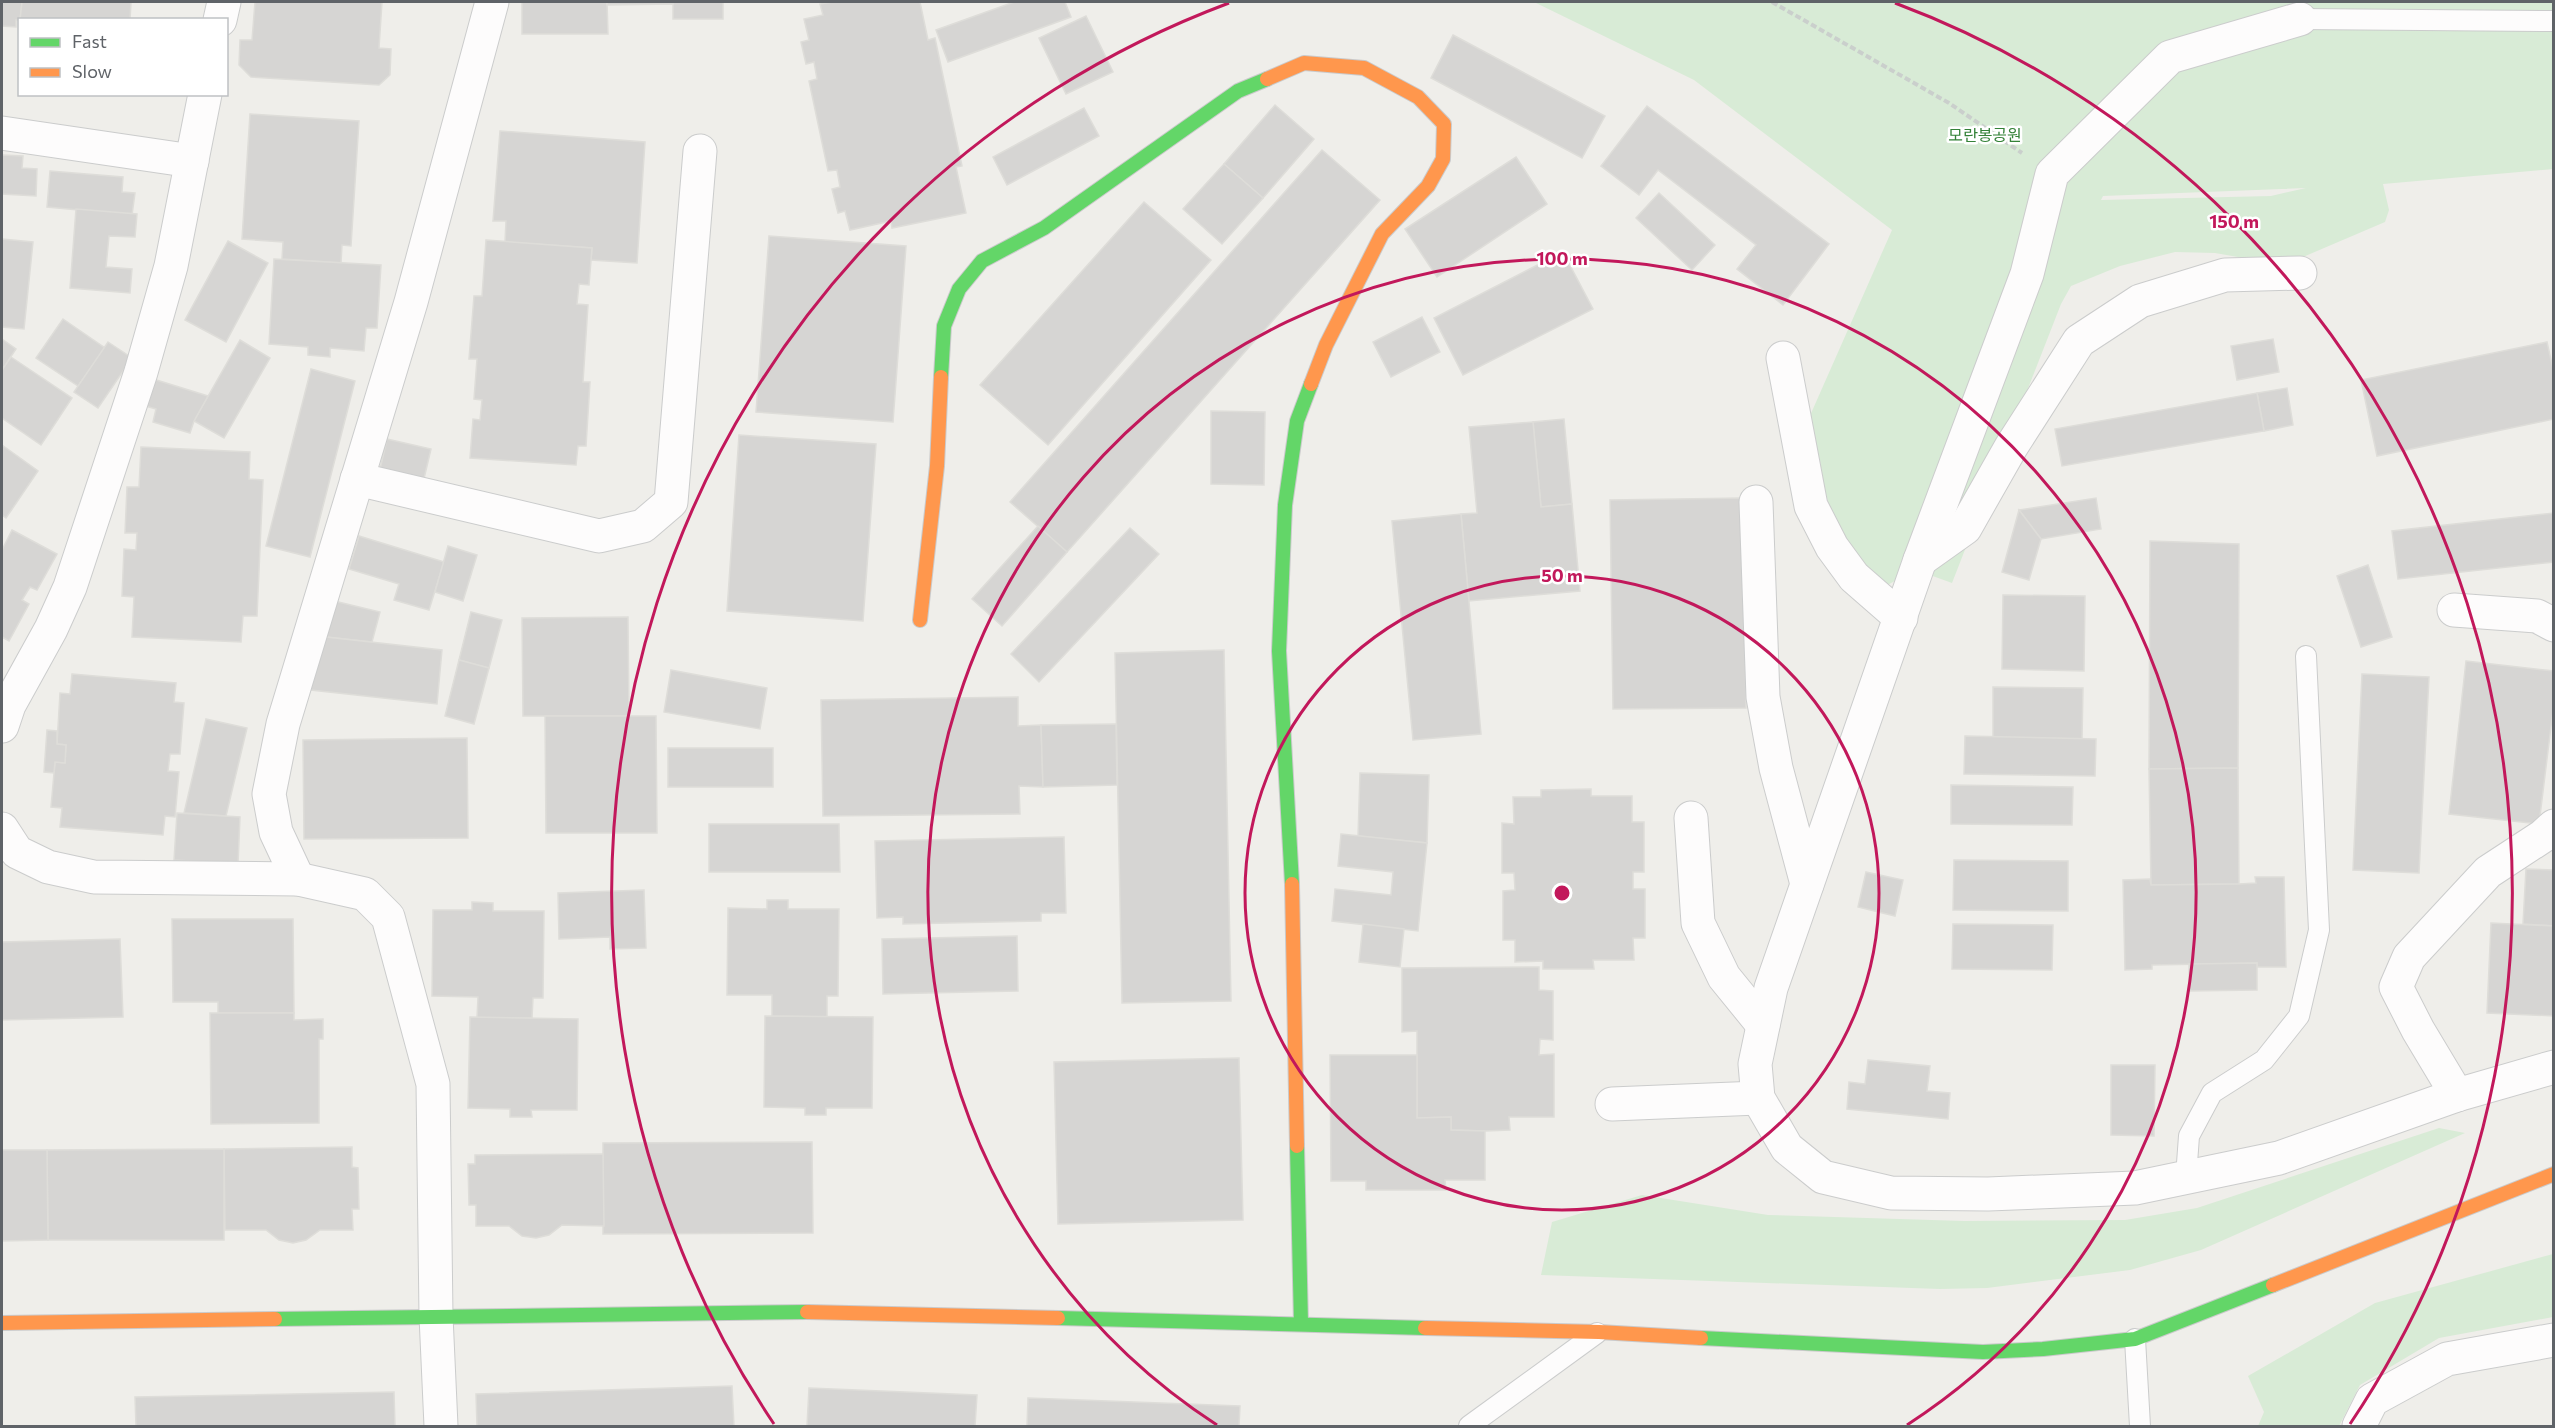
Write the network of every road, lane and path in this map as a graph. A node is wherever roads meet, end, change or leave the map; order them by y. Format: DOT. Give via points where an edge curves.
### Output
graph roads {
  1 [pos="224,2"];
  2 [pos="492,2"];
  3 [pos="1772,2"];
  4 [pos="220,18"];
  5 [pos="2300,19"];
  6 [pos="2553,21"];
  7 [pos="205,96"];
  8 [pos="2,133"];
  9 [pos="700,151"];
  10 [pos="192,161"];
  11 [pos="2052,174"];
  12 [pos="2300,273"];
  13 [pos="1783,358"];
  14 [pos="357,479"];
  15 [pos="1756,502"];
  16 [pos="1920,560"];
  17 [pos="2454,610"];
  18 [pos="1901,618"];
  19 [pos="920,620"];
  20 [pos="2553,625"];
  21 [pos="2306,656"];
  22 [pos="2,726"];
  23 [pos="1690,818"];
  24 [pos="2553,826"];
  25 [pos="2,829"];
  26 [pos="298,879"];
  27 [pos="1808,884"];
  28 [pos="1763,1024"];
  29 [pos="2553,1067"];
  30 [pos="2457,1095"];
  31 [pos="1758,1098"];
  32 [pos="1612,1104"];
  33 [pos="2553,1174"];
  34 [pos="2186,1177"];
  35 [pos="436,1317"];
  36 [pos="2,1323"];
  37 [pos="1301,1324"];
  38 [pos="1599,1332"];
  39 [pos="2134,1339"];
  40 [pos="2553,1340"];
  41 [pos="441,1426"];
  42 [pos="1469,1426"];
  43 [pos="2139,1426"];
  44 [pos="2359,1426"];
  1 -- 4 [label="street"];
  2 -- 14 [label="street" via="411,302"];
  3 -- 11 [label="path" via="1948,103"];
  5 -- 6 [label="lane"];
  5 -- 11 [label="street" via="2170,57"];
  7 -- 10 [label="street"];
  8 -- 10 [label="street"];
  9 -- 14 [label="street" via="671,502 643,526 599,536"];
  10 -- 22 [label="street" via="171,266 141,372 73,576"];
  11 -- 16 [label="street" via="2027,274"];
  12 -- 16 [label="street" via="2226,275 2140,301 2079,341 1965,528"];
  13 -- 18 [label="street" via="1811,506 1832,547 1854,577"];
  14 -- 26 [label="street" via="283,724 269,794 276,832"];
  15 -- 27 [label="street" via="1763,697 1776,768"];
  16 -- 18 [label="street"];
  17 -- 20 [label="street" via="2537,616"];
  18 -- 27 [label="street"];
  19 -- 37 [label="main road" via="937,466 944,326 959,289 982,261 1044,228 1238,91 1304,63 1364,68 1418,97 1444,124 1443,159 1428,186 1382,234 1326,345 1297,421 1285,505 1279,651 1291,836"];
  21 -- 34 [label="lane" via="2319,930 2299,1016 2264,1060 2212,1093 2189,1136"];
  23 -- 28 [label="street" via="1698,923 1724,977"];
  24 -- 30 [label="street" via="2488,872 2409,957 2396,987"];
  25 -- 26 [label="street" via="17,852 48,867 94,878"];
  26 -- 35 [label="street" via="364,894 388,917 433,1084"];
  27 -- 28 [label="street" via="1771,988"];
  28 -- 31 [label="street" via="1755,1064"];
  29 -- 30 [label="street"];
  30 -- 34 [label="street" via="2279,1158"];
  31 -- 32 [label="street"];
  31 -- 34 [label="street" via="1786,1148 1823,1177 1891,1193 2135,1188"];
  33 -- 39 [label="main road"];
  35 -- 36 [label="main road"];
  35 -- 37 [label="main road" via="798,1312"];
  35 -- 41 [label="street"];
  37 -- 38 [label="main road"];
  38 -- 39 [label="main road" via="1983,1352"];
  38 -- 42 [label="lane"];
  39 -- 43 [label="lane"];
  40 -- 44 [label="street" via="2447,1359 2372,1401"];
}
